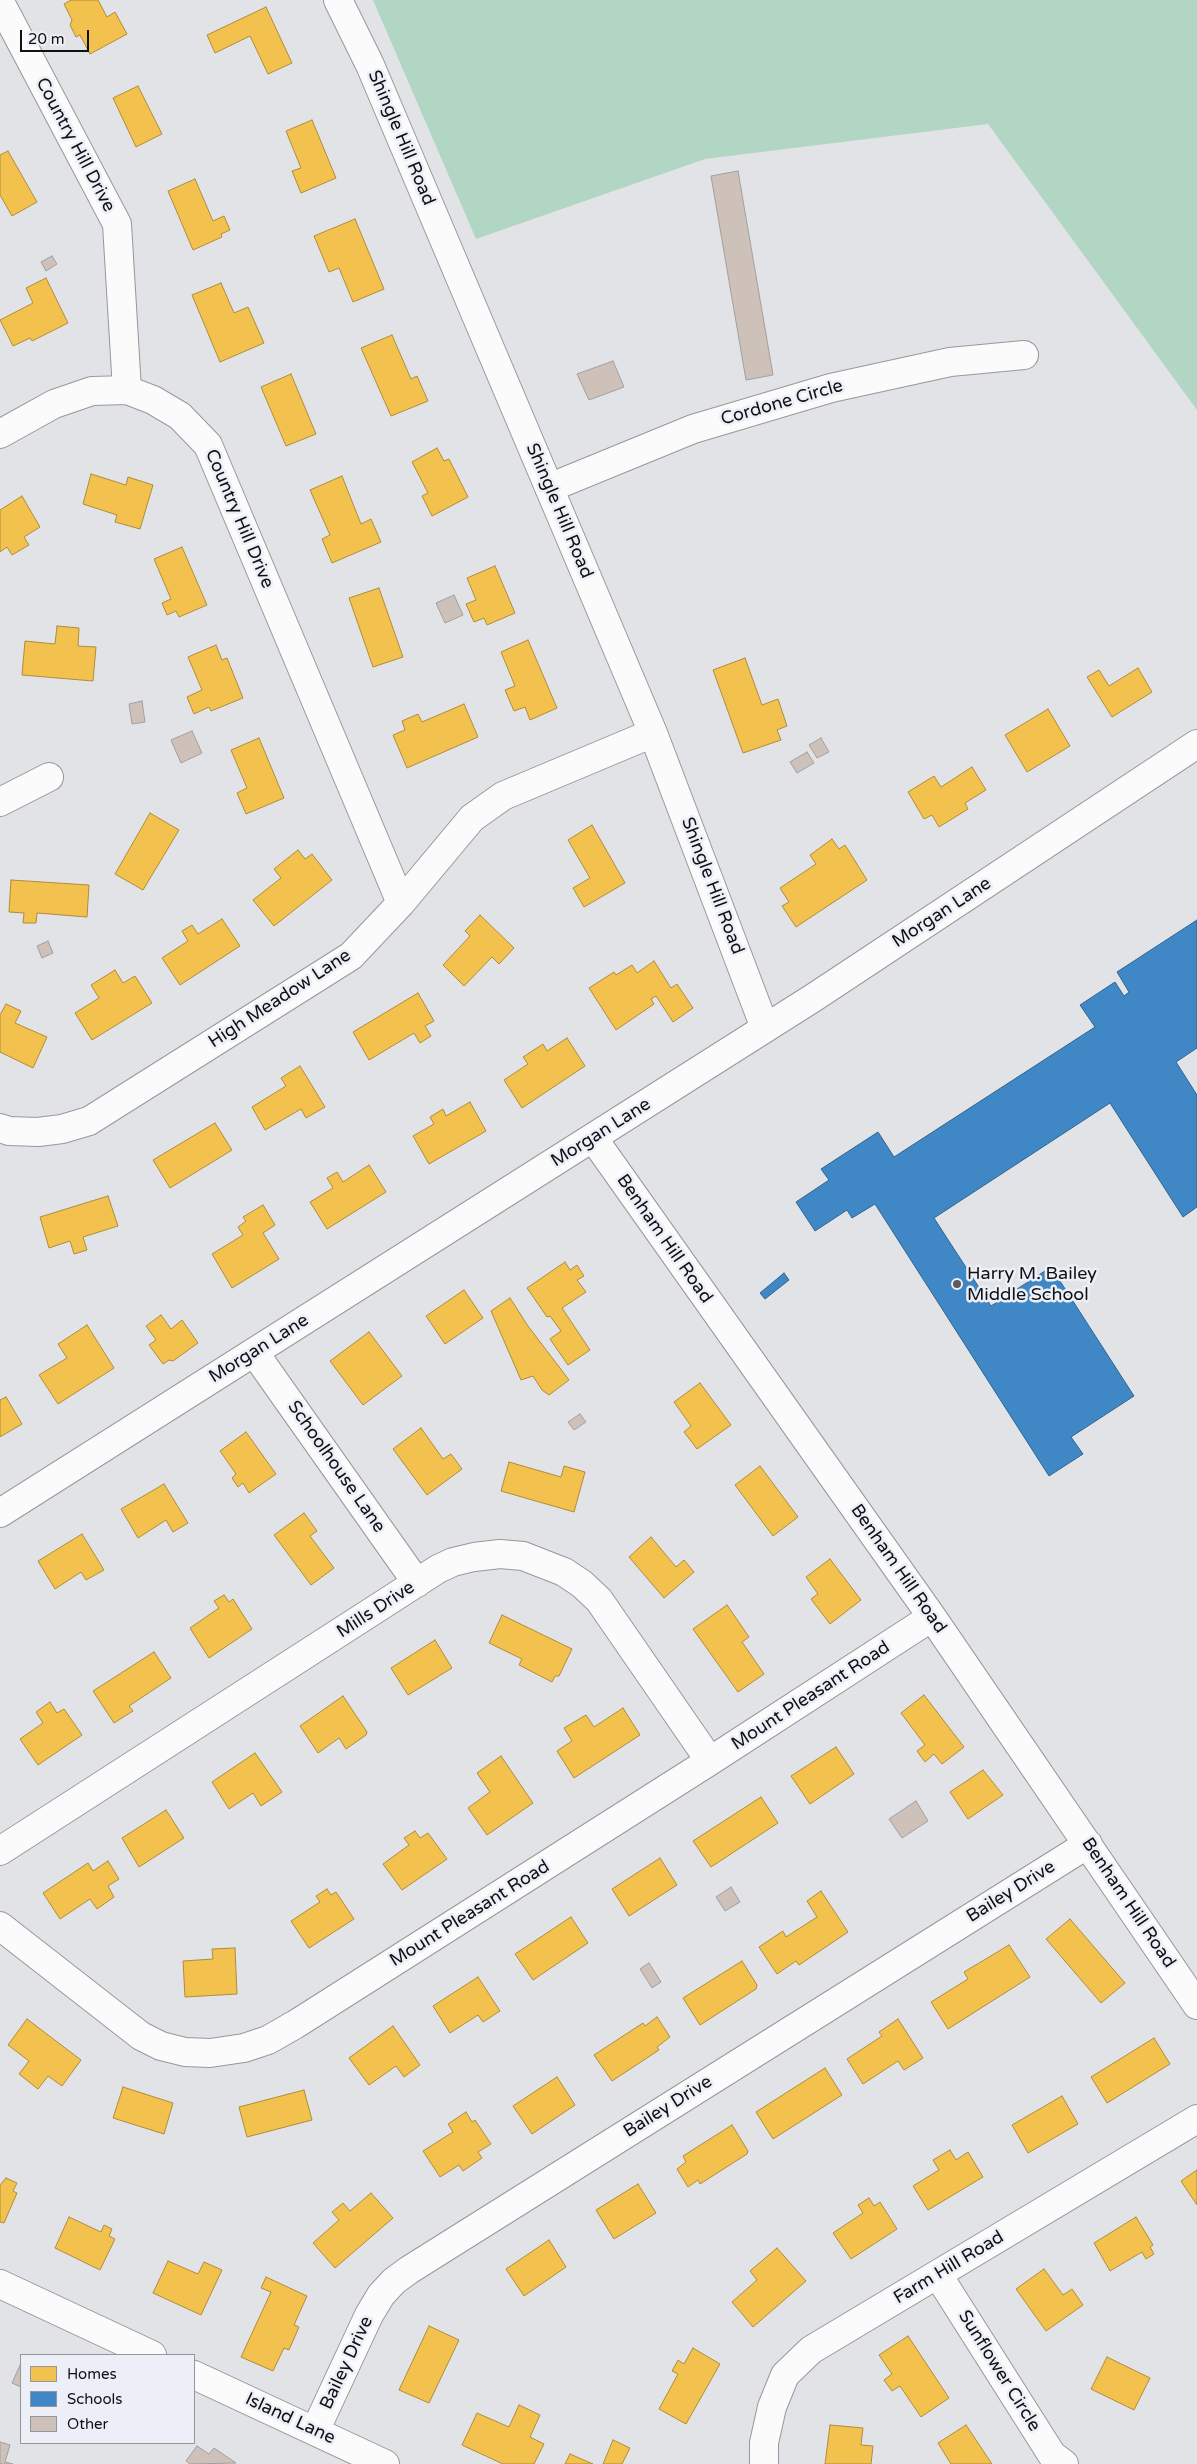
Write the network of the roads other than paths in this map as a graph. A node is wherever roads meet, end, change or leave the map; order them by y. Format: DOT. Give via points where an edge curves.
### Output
graph roads {
  1 [pos="338,0"];
  2 [pos="0,2"];
  3 [pos="1024,355"];
  4 [pos="127,390"];
  5 [pos="0,434"];
  6 [pos="549,488"];
  7 [pos="654,733"];
  8 [pos="1197,744"];
  9 [pos="49,777"];
  10 [pos="0,802"];
  11 [pos="401,902"];
  12 [pos="766,1028"];
  13 [pos="0,1128"];
  14 [pos="593,1138"];
  15 [pos="254,1352"];
  16 [pos="0,1513"];
  17 [pos="417,1583"];
  18 [pos="932,1617"];
  19 [pos="710,1761"];
  20 [pos="1088,1844"];
  21 [pos="0,1851"];
  22 [pos="0,1926"];
  23 [pos="1194,1993"];
  24 [pos="1197,2119"];
  25 [pos="938,2275"];
  26 [pos="0,2284"];
  27 [pos="150,2354"];
  28 [pos="195,2375"];
  29 [pos="315,2431"];
  30 [pos="385,2464"];
  31 [pos="764,2464"];
  32 [pos="1064,2464"];
  1 -- 6 [label="street, Shingle Hill Road" via="370,65"];
  2 -- 4 [label="street, Country Hill Drive" via="117,224"];
  3 -- 6 [label="street, Cordone Circle" via="950,362 831,388 693,429"];
  4 -- 5 [label="street" via="92,391 54,404"];
  4 -- 11 [label="street, Country Hill Drive" via="180,416 208,445"];
  6 -- 7 [label="street, Shingle Hill Road"];
  7 -- 11 [label="street, High Meadow Lane" via="504,796 472,818"];
  7 -- 12 [label="street, Shingle Hill Road"];
  8 -- 12 [label="street, Morgan Lane"];
  9 -- 10 [label="street"];
  11 -- 13 [label="street, High Meadow Lane" via="351,956 88,1122 38,1132"];
  12 -- 14 [label="street, Morgan Lane"];
  14 -- 15 [label="street, Morgan Lane"];
  14 -- 18 [label="street, Benham Hill Road"];
  15 -- 16 [label="street, Morgan Lane"];
  15 -- 17 [label="street, Schoolhouse Lane"];
  17 -- 19 [label="street, Mills Drive" via="453,1562 500,1554 523,1556 564,1572 599,1600"];
  17 -- 21 [label="street, Mills Drive"];
  18 -- 19 [label="street, Mount Pleasant Road"];
  18 -- 20 [label="street, Benham Hill Road"];
  19 -- 22 [label="street, Mount Pleasant Road" via="296,2024 268,2040 244,2048 210,2053 161,2046 134,2030"];
  20 -- 23 [label="street, Benham Hill Road"];
  20 -- 29 [label="street, Bailey Drive" via="394,2281 369,2315"];
  24 -- 25 [label="street, Farm Hill Road"];
  25 -- 31 [label="street, Farm Hill Road" via="810,2350 785,2376 772,2407 764,2443"];
  25 -- 32 [label="street, Sunflower Circle" via="1052,2455"];
  26 -- 27 [label="street"];
  28 -- 29 [label="street, Island Lane"];
  29 -- 30 [label="street, Island Lane"];
}
